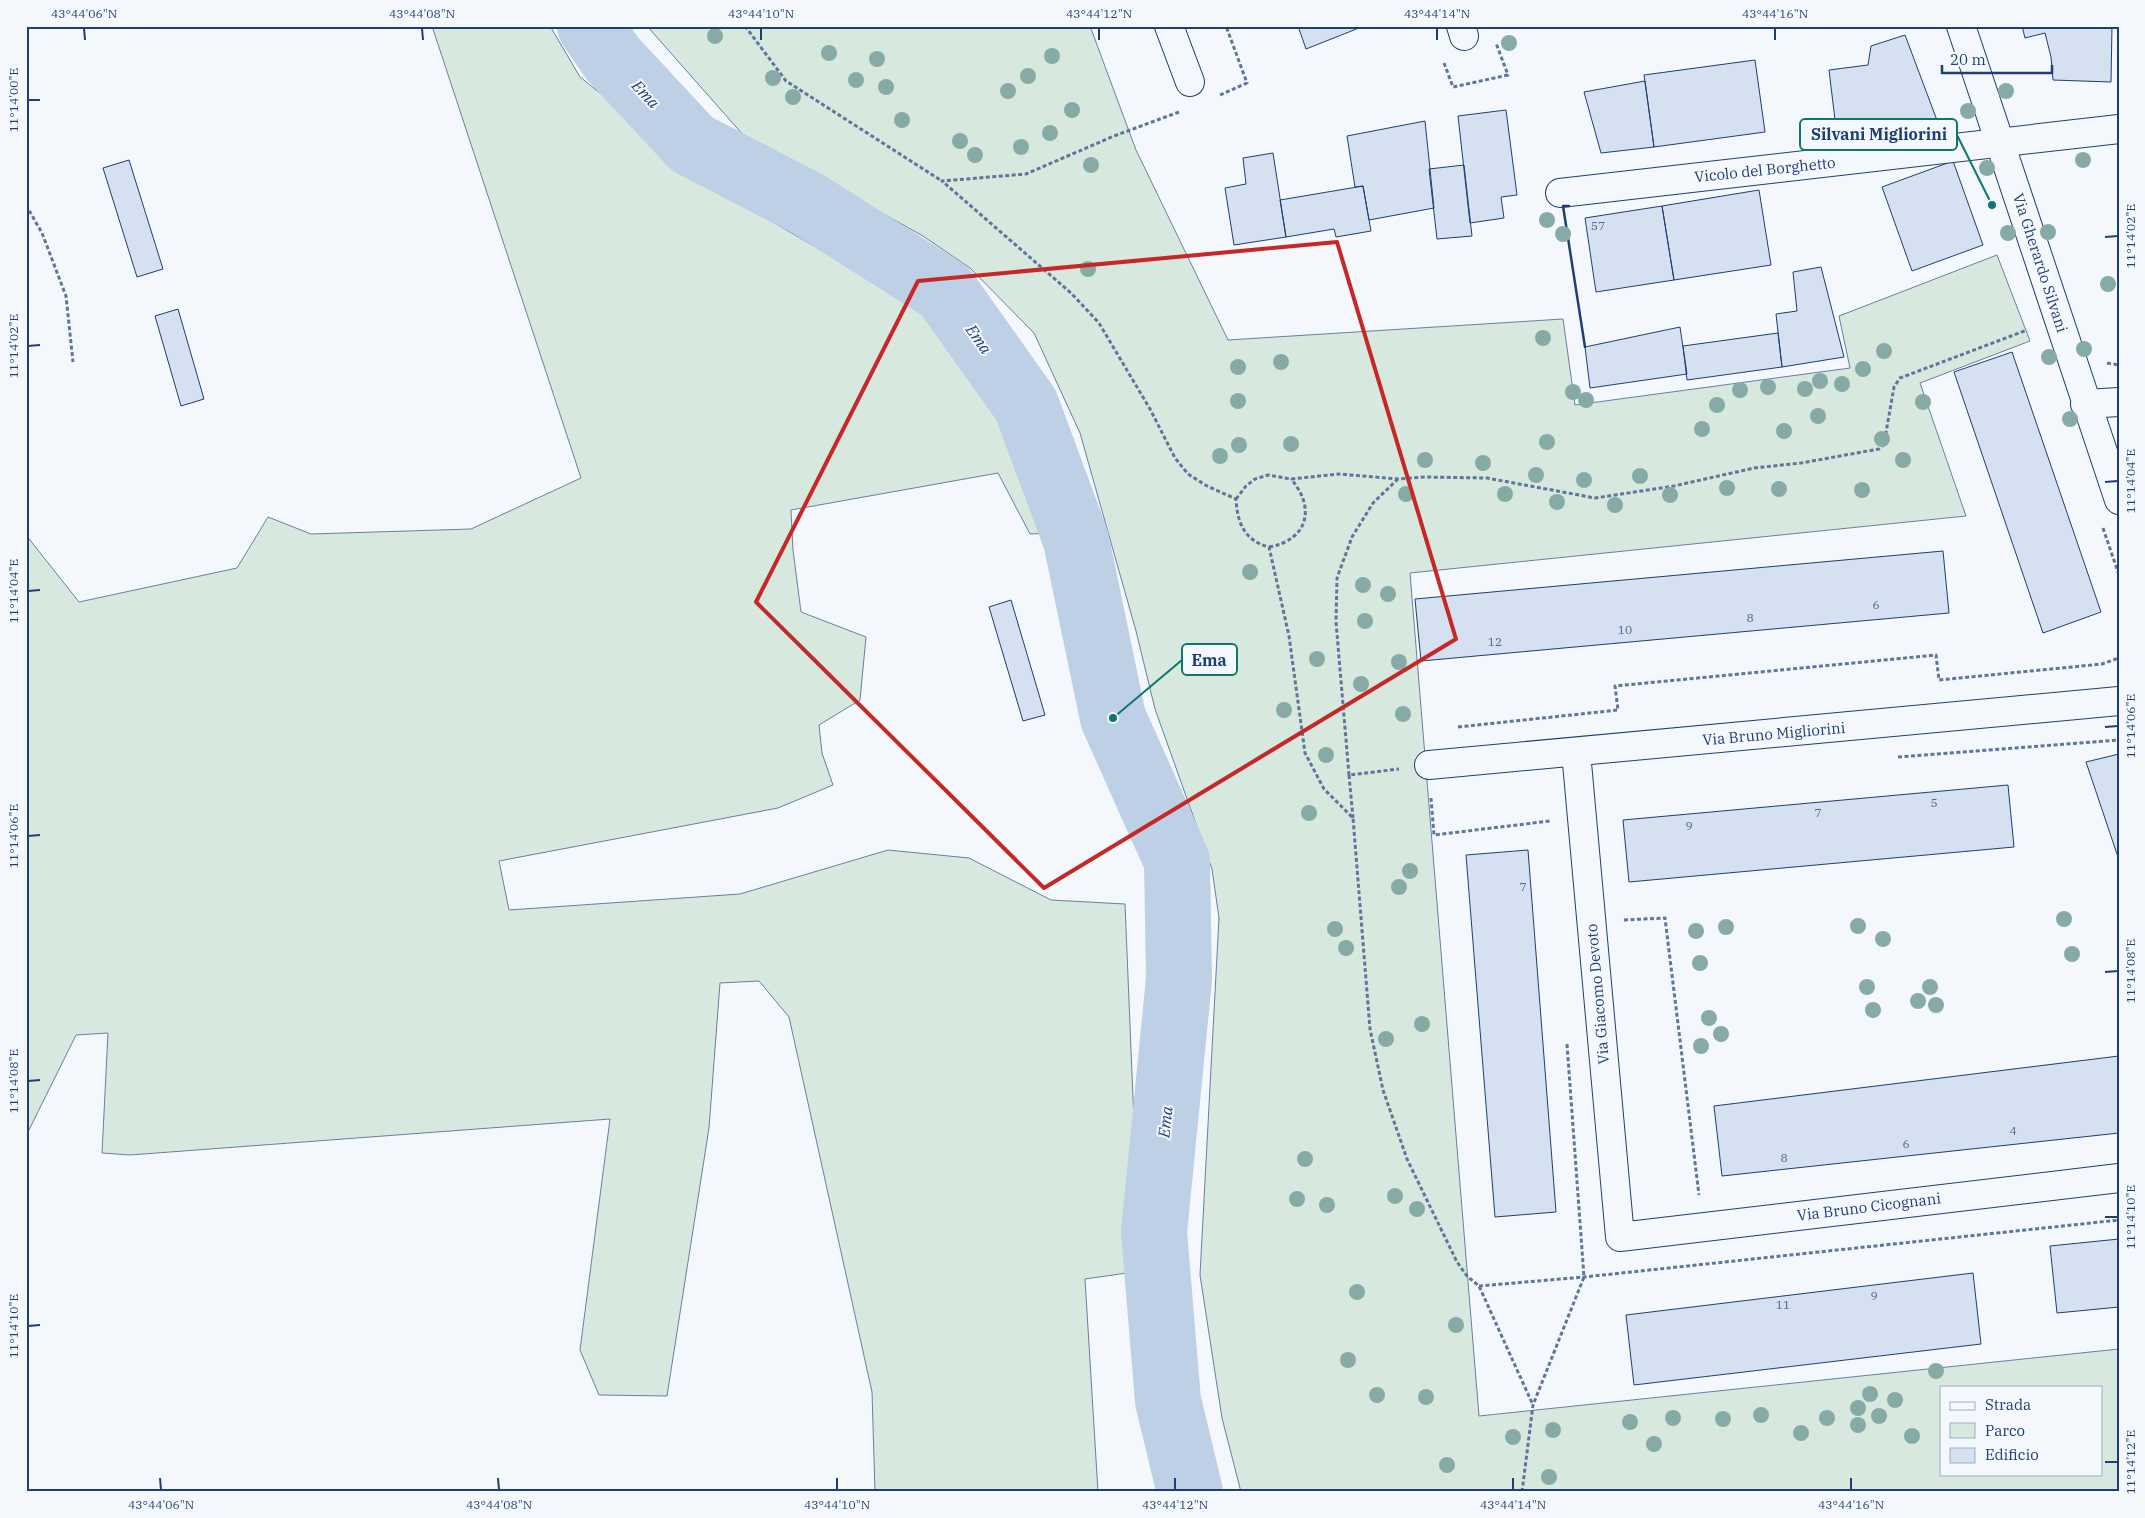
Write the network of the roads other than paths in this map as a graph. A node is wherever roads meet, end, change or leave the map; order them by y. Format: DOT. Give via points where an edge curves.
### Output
graph roads {
  1 [pos="1169,26"];
  2 [pos="1961,26"];
  3 [pos="1194,94"];
  4 [pos="2119,129"];
  5 [pos="2001,143"];
  6 [pos="1560,193"];
  7 [pos="2119,402"];
  8 [pos="2086,404"];
  9 [pos="2119,500"];
  10 [pos="2119,701"];
  11 [pos="1576,752"];
  12 [pos="1429,765"];
  13 [pos="2119,1178"];
  14 [pos="1620,1237"];
  1 -- 3 [label="street"];
  2 -- 5 [label="street, Via Gherardo Silvani"];
  4 -- 5 [label="street, Vicolo del Borghetto"];
  5 -- 6 [label="street, Vicolo del Borghetto"];
  5 -- 8 [label="street, Via Gherardo Silvani"];
  7 -- 8 [label="street"];
  8 -- 9 [label="street, Via Gherardo Silvani"];
  10 -- 11 [label="street, Via Bruno Migliorini"];
  11 -- 12 [label="street, Via Bruno Migliorini"];
  11 -- 14 [label="street, Via Giacomo Devoto"];
  13 -- 14 [label="street, Via Bruno Cicognani"];
}
